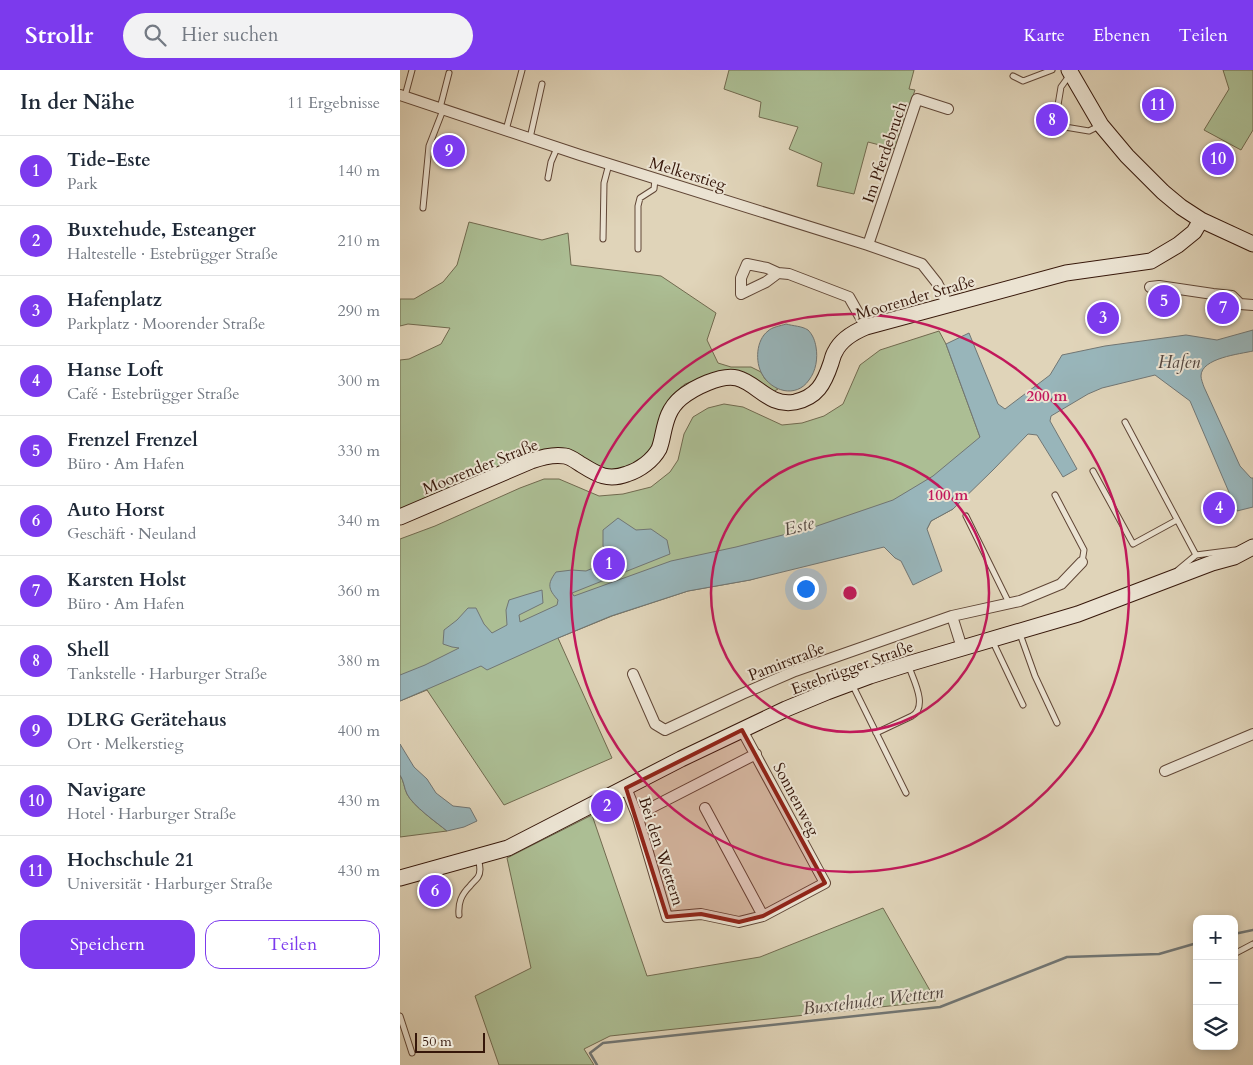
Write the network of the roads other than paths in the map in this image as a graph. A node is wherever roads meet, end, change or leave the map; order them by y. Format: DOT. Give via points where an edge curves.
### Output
graph roads {
  1 [pos="412,70"];
  2 [pos="522,70"];
  3 [pos="1052,70"];
  4 [pos="1070,71"];
  5 [pos="449,73"];
  6 [pos="1013,76"];
  7 [pos="542,84"];
  8 [pos="402,96"];
  9 [pos="948,108"];
  10 [pos="441,109"];
  11 [pos="1101,125"];
  12 [pos="506,130"];
  13 [pos="530,138"];
  14 [pos="557,148"];
  15 [pos="609,164"];
  16 [pos="548,178"];
  17 [pos="655,178"];
  18 [pos="423,208"];
  19 [pos="1201,220"];
  20 [pos="603,239"];
  21 [pos="1252,243"];
  22 [pos="868,245"];
  23 [pos="638,249"];
  24 [pos="778,273"];
  25 [pos="1150,287"];
  26 [pos="948,305"];
  27 [pos="1253,306"];
  28 [pos="866,327"];
  29 [pos="1125,422"];
  30 [pos="1093,470"];
  31 [pos="1055,495"];
  32 [pos="966,516"];
  33 [pos="400,517"];
  34 [pos="1178,520"];
  35 [pos="1252,550"];
  36 [pos="1196,554"];
  37 [pos="1082,562"];
  38 [pos="1176,577"];
  39 [pos="1009,603"];
  40 [pos="952,616"];
  41 [pos="1019,631"];
  42 [pos="992,639"];
  43 [pos="962,648"];
  44 [pos="908,664"];
  45 [pos="632,674"];
  46 [pos="851,683"];
  47 [pos="1023,705"];
  48 [pos="1058,723"];
  49 [pos="742,730"];
  50 [pos="876,734"];
  51 [pos="1253,734"];
  52 [pos="756,754"];
  53 [pos="1165,772"];
  54 [pos="626,788"];
  55 [pos="906,794"];
  56 [pos="705,808"];
  57 [pos="637,815"];
  58 [pos="477,857"];
  59 [pos="400,878"];
  60 [pos="825,883"];
  61 [pos="460,915"];
  62 [pos="763,916"];
  63 [pos="1253,944"];
  64 [pos="1238,952"];
  65 [pos="400,1016"];
  66 [pos="412,1053"];
  1 -- 8 [label="lane"];
  2 -- 12 [label="lane"];
  3 -- 6 [label="lane" via="1023,81"];
  4 -- 11 [label="street"];
  4 -- 11 [label="lane" via="1061,87 1057,111 1065,127 1089,131"];
  5 -- 10 [label="lane"];
  7 -- 13 [label="lane"];
  8 -- 10 [label="street, Melkerstieg"];
  9 -- 22 [label="street, Im Pferdebruch" via="918,99"];
  10 -- 12 [label="street, Melkerstieg"];
  10 -- 18 [label="lane" via="429,146"];
  11 -- 19 [label="street" via="1164,192"];
  12 -- 13 [label="street, Melkerstieg"];
  13 -- 14 [label="street, Melkerstieg"];
  14 -- 15 [label="street, Melkerstieg"];
  14 -- 16 [label="lane"];
  15 -- 17 [label="street, Melkerstieg"];
  15 -- 20 [label="lane" via="604,183"];
  17 -- 22 [label="street, Melkerstieg"];
  17 -- 23 [label="lane" via="654,189 640,198 638,206"];
  19 -- 21 [label="street"];
  19 -- 26 [label="street, Moorender Straße" via="1194,232 1151,262 1066,273"];
  22 -- 26 [label="street, Melkerstieg" via="922,264"];
  24 -- 28 [label="street" via="789,274 849,297"];
  25 -- 27 [label="street" via="1232,296 1240,304"];
  26 -- 28 [label="street, Moorender Straße"];
  28 -- 33 [label="street, Moorender Straße" via="840,344 818,390 802,400 775,400 736,378 720,378 682,397 666,418 660,447 654,456 629,474 606,477 566,456 545,457"];
  29 -- 34 [label="lane"];
  30 -- 34 [label="lane" via="1133,544"];
  31 -- 37 [label="lane" via="1084,550"];
  32 -- 39 [label="lane"];
  34 -- 36 [label="lane"];
  35 -- 36 [label="lane"];
  35 -- 38 [label="street, Estebrügger Straße"];
  36 -- 38 [label="lane" via="1175,573"];
  37 -- 39 [label="street" via="1062,584"];
  38 -- 41 [label="street, Estebrügger Straße" via="1078,614"];
  39 -- 40 [label="street"];
  40 -- 43 [label="street"];
  40 -- 45 [label="street, Pamirstraße" via="795,671 665,730 655,724"];
  41 -- 42 [label="street, Estebrügger Straße"];
  41 -- 48 [label="lane"];
  42 -- 43 [label="street, Estebrügger Straße"];
  42 -- 47 [label="lane"];
  43 -- 44 [label="street, Estebrügger Straße"];
  44 -- 46 [label="street, Estebrügger Straße"];
  44 -- 50 [label="lane" via="920,709"];
  46 -- 49 [label="street, Estebrügger Straße"];
  46 -- 50 [label="lane"];
  49 -- 52 [label="street, Sonnenweg"];
  49 -- 54 [label="street, Estebrügger Straße"];
  50 -- 55 [label="lane"];
  51 -- 53 [label="street"];
  52 -- 57 [label="street"];
  52 -- 60 [label="street, Sonnenweg"];
  54 -- 57 [label="street, Bei den Wettern"];
  54 -- 58 [label="street, Estebrügger Straße" via="525,840"];
  56 -- 62 [label="street"];
  57 -- 62 [label="street, Bei den Wettern" via="667,917 702,914 739,922"];
  58 -- 59 [label="street, Estebrügger Straße"];
  58 -- 61 [label="lane" via="479,876 460,899"];
  60 -- 62 [label="street, Bei den Wettern"];
  63 -- 64 [label="lane"];
  65 -- 66 [label="lane"];
}
